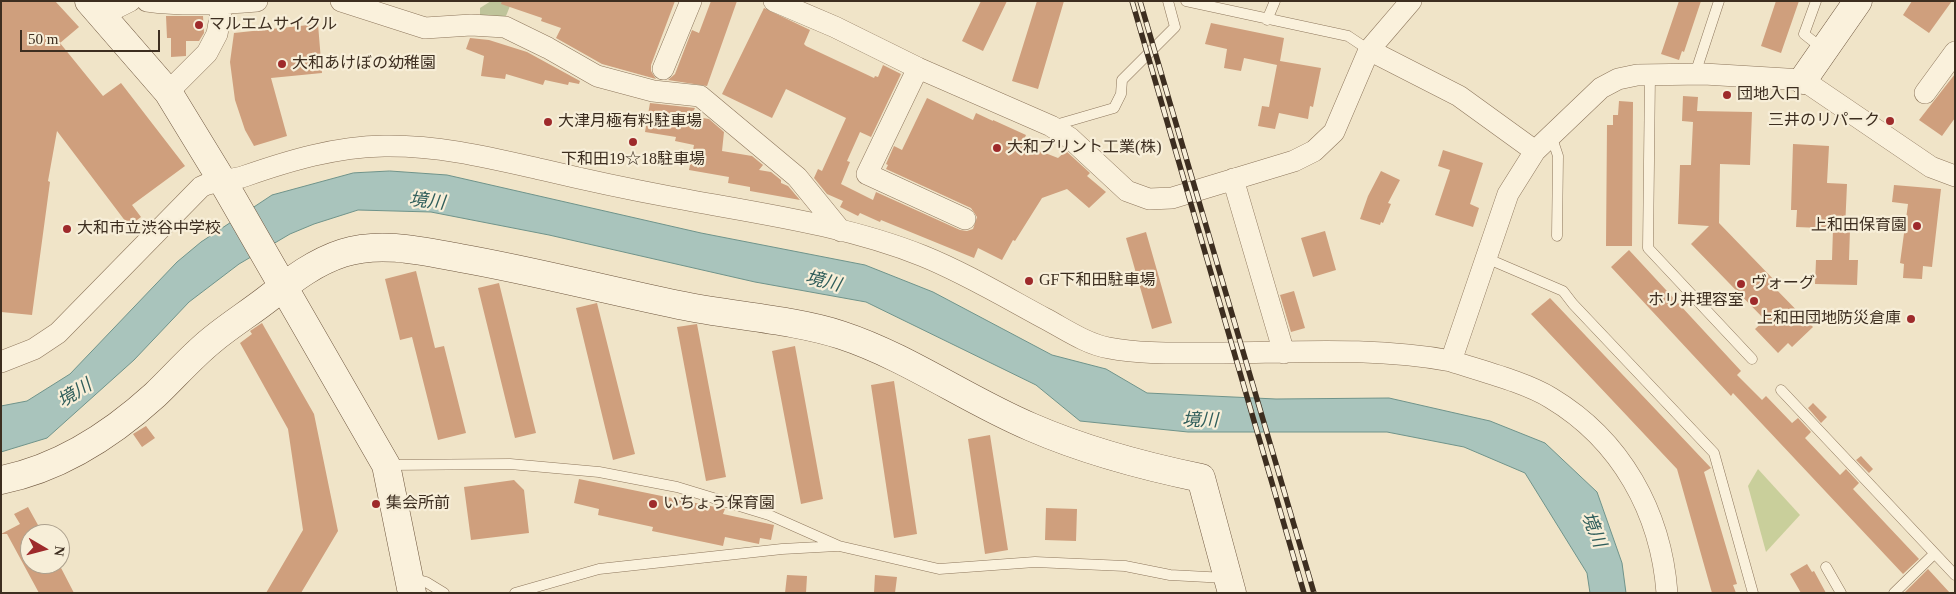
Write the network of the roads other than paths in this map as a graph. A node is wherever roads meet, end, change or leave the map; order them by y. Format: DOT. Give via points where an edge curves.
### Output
graph roads {
  1 [pos="130,1"];
  2 [pos="147,1"];
  3 [pos="257,1"];
  4 [pos="341,1"];
  5 [pos="691,1"];
  6 [pos="774,1"];
  7 [pos="1168,1"];
  8 [pos="1186,1"];
  9 [pos="1274,1"];
  10 [pos="1411,1"];
  11 [pos="1719,1"];
  12 [pos="1816,1"];
  13 [pos="1858,1"];
  14 [pos="222,3"];
  15 [pos="97,10"];
  16 [pos="1267,20"];
  17 [pos="1824,49"];
  18 [pos="1369,50"];
  19 [pos="1955,52"];
  20 [pos="918,68"];
  21 [pos="663,69"];
  22 [pos="1695,74"];
  23 [pos="1650,75"];
  24 [pos="1803,80"];
  25 [pos="168,92"];
  26 [pos="1925,93"];
  27 [pos="1051,126"];
  28 [pos="1551,135"];
  29 [pos="1535,151"];
  30 [pos="1955,176"];
  31 [pos="1233,179"];
  32 [pos="226,188"];
  33 [pos="965,219"];
  34 [pos="841,231"];
  35 [pos="1557,236"];
  36 [pos="1486,258"];
  37 [pos="278,278"];
  38 [pos="1284,353"];
  39 [pos="1752,359"];
  40 [pos="1452,361"];
  41 [pos="1,362"];
  42 [pos="1781,390"];
  43 [pos="386,465"];
  44 [pos="1,480"];
  45 [pos="839,546"];
  46 [pos="1934,554"];
  47 [pos="1826,567"];
  48 [pos="1955,575"];
  49 [pos="411,585"];
  50 [pos="1229,586"];
  51 [pos="444,593"];
  52 [pos="515,593"];
  53 [pos="1667,593"];
  54 [pos="1753,593"];
  55 [pos="1841,593"];
  56 [pos="1894,593"];
  1 -- 15 [label="street" via="114,9"];
  2 -- 14 [label="street"];
  3 -- 14 [label="street"];
  4 -- 34 [label="street" via="425,28 505,27 597,76 653,91 700,96 797,177"];
  5 -- 21 [label="street"];
  6 -- 20 [label="street"];
  7 -- 27 [label="lane" via="1175,27 1122,80 1121,94 1114,108"];
  8 -- 16 [label="lane"];
  9 -- 16 [label="lane"];
  10 -- 18 [label="street"];
  11 -- 22 [label="lane"];
  12 -- 17 [label="lane" via="1804,34"];
  13 -- 17 [label="street"];
  14 -- 25 [label="street" via="217,34 207,53"];
  15 -- 25 [label="street"];
  16 -- 18 [label="lane" via="1348,36"];
  17 -- 24 [label="street"];
  18 -- 29 [label="street" via="1459,96"];
  18 -- 31 [label="street" via="1334,132 1314,150 1294,161"];
  19 -- 26 [label="street"];
  20 -- 27 [label="street"];
  20 -- 33 [label="street" via="867,174"];
  22 -- 23 [label="street"];
  22 -- 24 [label="street"];
  23 -- 28 [label="street" via="1618,79 1601,88"];
  23 -- 39 [label="lane" via="1648,248"];
  24 -- 30 [label="street" via="1924,163"];
  25 -- 32 [label="street"];
  27 -- 31 [label="street" via="1070,138 1127,191 1149,200 1172,198"];
  28 -- 29 [label="street"];
  28 -- 35 [label="lane" via="1558,156"];
  29 -- 36 [label="street" via="1508,194"];
  31 -- 38 [label="street"];
  32 -- 34 [label="street" via="289,160 334,150 429,147"];
  32 -- 37 [label="street"];
  32 -- 41 [label="street" via="208,183 201,187 58,333 34,349"];
  34 -- 38 [label="street" via="924,257 1105,348 1140,353"];
  36 -- 40 [label="street"];
  36 -- 54 [label="lane" via="1564,291 1714,453"];
  37 -- 43 [label="street"];
  37 -- 44 [label="street" via="122,423 87,447 50,466"];
  37 -- 50 [label="street" via="347,252 370,248 407,249 512,267 680,306 839,335 928,375 1028,426 1086,449 1201,478"];
  38 -- 40 [label="street" via="1351,351 1420,355"];
  40 -- 53 [label="street" via="1550,397 1598,434 1622,462 1650,513"];
  42 -- 46 [label="lane"];
  43 -- 45 [label="lane" via="510,464 600,472 677,487 737,504"];
  43 -- 49 [label="street"];
  45 -- 50 [label="lane" via="939,569 1035,562 1125,566"];
  45 -- 52 [label="lane" via="599,569"];
  46 -- 48 [label="lane"];
  46 -- 56 [label="lane"];
  47 -- 55 [label="lane"];
  49 -- 51 [label="lane" via="426,582"];
}
